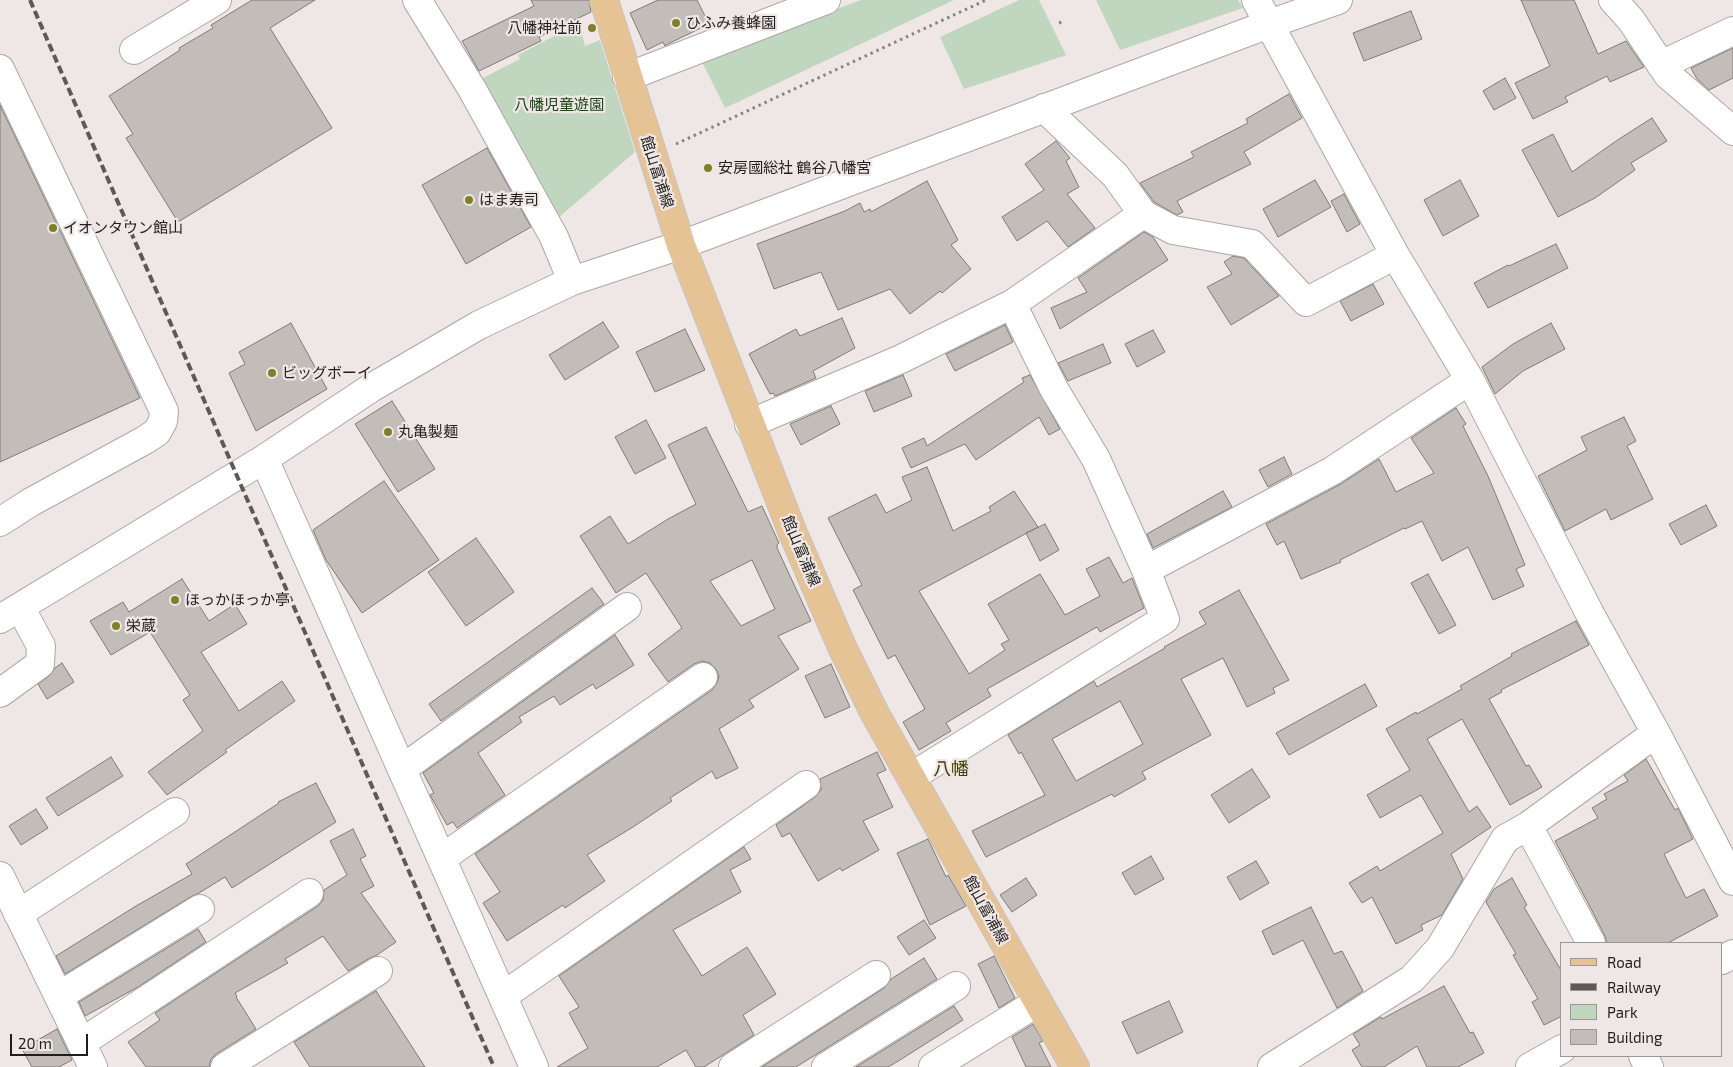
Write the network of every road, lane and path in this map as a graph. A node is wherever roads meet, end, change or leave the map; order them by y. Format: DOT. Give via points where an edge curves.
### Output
graph roads {
  1 [pos="217,0"];
  2 [pos="417,0"];
  3 [pos="604,0"];
  4 [pos="826,0"];
  5 [pos="986,0"];
  6 [pos="1256,0"];
  7 [pos="1338,0"];
  8 [pos="1612,0"];
  9 [pos="1064,21"];
  10 [pos="1059,23"];
  11 [pos="1269,24"];
  12 [pos="1733,31"];
  13 [pos="134,50"];
  14 [pos="1661,65"];
  15 [pos="0,69"];
  16 [pos="627,77"];
  17 [pos="1044,108"];
  18 [pos="1733,131"];
  19 [pos="652,155"];
  20 [pos="1143,214"];
  21 [pos="680,246"];
  22 [pos="1395,255"];
  23 [pos="572,281"];
  24 [pos="1012,304"];
  25 [pos="1470,380"];
  26 [pos="749,424"];
  27 [pos="264,459"];
  28 [pos="0,522"];
  29 [pos="1146,570"];
  30 [pos="627,608"];
  31 [pos="10,613"];
  32 [pos="703,677"];
  33 [pos="0,692"];
  34 [pos="1656,733"];
  35 [pos="402,769"];
  36 [pos="911,777"];
  37 [pos="806,785"];
  38 [pos="175,812"];
  39 [pos="1528,826"];
  40 [pos="442,858"];
  41 [pos="0,876"];
  42 [pos="1733,881"];
  43 [pos="309,893"];
  44 [pos="200,909"];
  45 [pos="18,914"];
  46 [pos="1589,942"];
  47 [pos="378,971"];
  48 [pos="876,975"];
  49 [pos="956,986"];
  50 [pos="59,996"];
  51 [pos="502,996"];
  52 [pos="1038,1002"];
  53 [pos="81,1043"];
  54 [pos="1560,1050"];
  55 [pos="93,1067"];
  56 [pos="225,1067"];
  57 [pos="534,1067"];
  58 [pos="733,1067"];
  59 [pos="826,1067"];
  60 [pos="933,1067"];
  61 [pos="1075,1067"];
  62 [pos="1272,1067"];
  63 [pos="1530,1067"];
  1 -- 13 [label="street"];
  2 -- 23 [label="street" via="472,89 542,215"];
  3 -- 16 [label="main road, 館山富浦線"];
  4 -- 16 [label="street"];
  5 -- 19 [label="path"];
  6 -- 11 [label="street"];
  7 -- 11 [label="street"];
  8 -- 14 [label="street" via="1631,20"];
  9 -- 10 [label="path"];
  11 -- 17 [label="street"];
  11 -- 22 [label="street"];
  12 -- 14 [label="street"];
  14 -- 18 [label="street" via="1668,75"];
  15 -- 28 [label="street" via="164,411 157,432"];
  16 -- 19 [label="main road, 館山富浦線"];
  17 -- 20 [label="street" via="1115,175"];
  17 -- 21 [label="street"];
  19 -- 21 [label="main road, 館山富浦線"];
  20 -- 22 [label="street" via="1173,230 1252,244 1306,302"];
  20 -- 24 [label="street"];
  21 -- 23 [label="street"];
  21 -- 26 [label="main road, 館山富浦線"];
  22 -- 25 [label="street"];
  23 -- 27 [label="street" via="478,325 371,388"];
  24 -- 26 [label="street" via="901,359"];
  24 -- 29 [label="street" via="1054,389 1096,459"];
  25 -- 29 [label="street" via="1332,472"];
  25 -- 34 [label="street" via="1590,614"];
  26 -- 36 [label="main road, 館山富浦線" via="842,647"];
  27 -- 31 [label="street"];
  27 -- 35 [label="street"];
  29 -- 36 [label="street" via="1165,620"];
  30 -- 35 [label="street"];
  31 -- 33 [label="street" via="41,646 40,664"];
  32 -- 40 [label="street"];
  34 -- 39 [label="street"];
  34 -- 42 [label="street"];
  35 -- 40 [label="street"];
  36 -- 52 [label="main road, 館山富浦線"];
  37 -- 51 [label="street"];
  38 -- 45 [label="street"];
  39 -- 46 [label="street"];
  39 -- 62 [label="street" via="1505,839 1440,948 1412,979"];
  40 -- 51 [label="street"];
  41 -- 45 [label="street"];
  43 -- 53 [label="street"];
  44 -- 50 [label="street"];
  45 -- 50 [label="street"];
  47 -- 56 [label="street"];
  48 -- 58 [label="street"];
  49 -- 59 [label="street"];
  50 -- 53 [label="street"];
  51 -- 57 [label="street"];
  52 -- 60 [label="street"];
  52 -- 61 [label="main road, 館山富浦線"];
  53 -- 55 [label="street"];
  54 -- 63 [label="street"];
}
